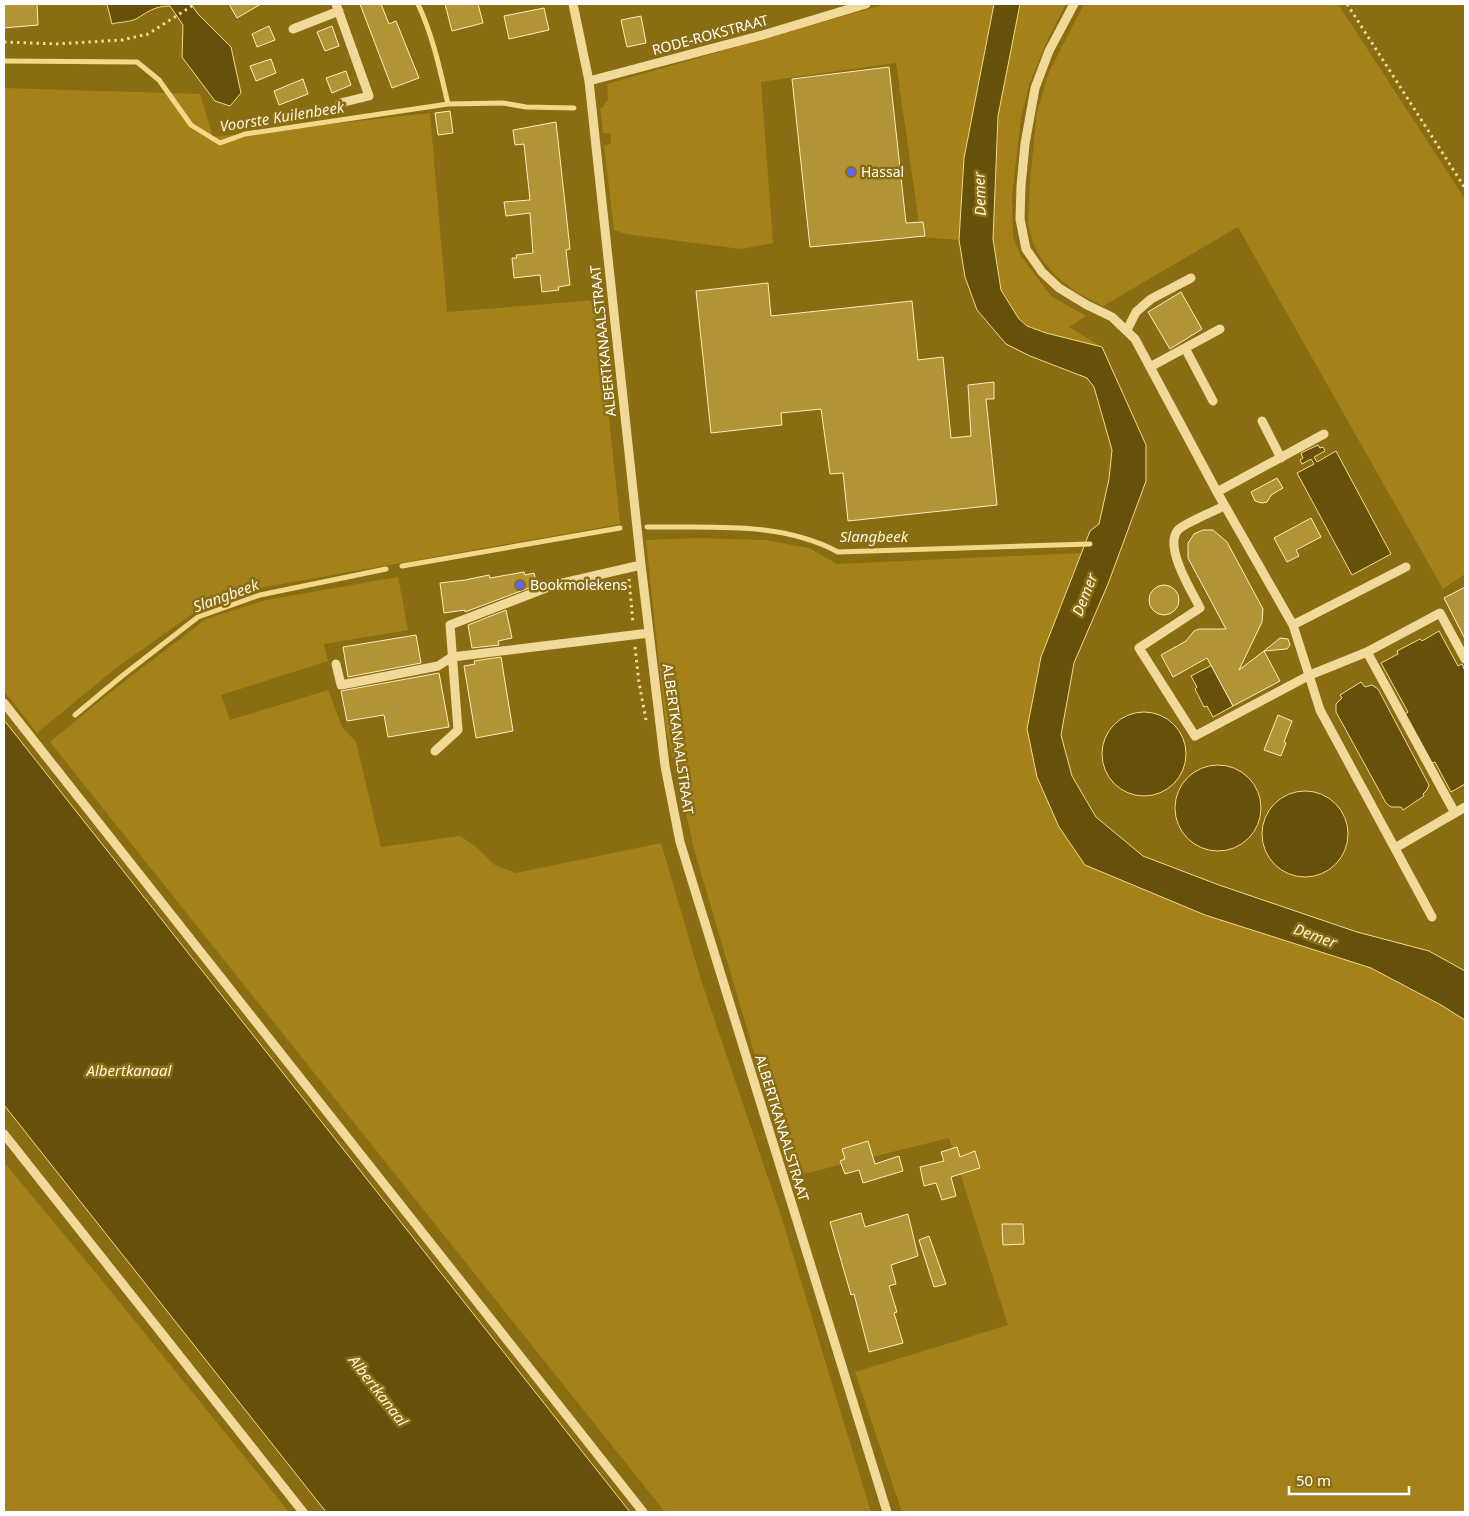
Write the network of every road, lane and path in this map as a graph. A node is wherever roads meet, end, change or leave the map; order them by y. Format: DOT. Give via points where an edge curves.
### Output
graph roads {
  1 [pos="194,4"];
  2 [pos="574,4"];
  3 [pos="866,4"];
  4 [pos="1074,4"];
  5 [pos="1347,4"];
  6 [pos="338,7"];
  7 [pos="293,29"];
  8 [pos="4,42"];
  9 [pos="590,81"];
  10 [pos="340,103"];
  11 [pos="1465,188"];
  12 [pos="1191,278"];
  13 [pos="1220,329"];
  14 [pos="1127,330"];
  15 [pos="1185,348"];
  16 [pos="1150,367"];
  17 [pos="1213,401"];
  18 [pos="1262,421"];
  19 [pos="1324,434"];
  20 [pos="1281,458"];
  21 [pos="1217,492"];
  22 [pos="1224,506"];
  23 [pos="641,566"];
  24 [pos="627,567"];
  25 [pos="1406,567"];
  26 [pos="1293,625"];
  27 [pos="649,633"];
  28 [pos="634,634"];
  29 [pos="1367,652"];
  30 [pos="452,657"];
  31 [pos="1465,659"];
  32 [pos="336,664"];
  33 [pos="1310,675"];
  34 [pos="4,703"];
  35 [pos="646,722"];
  36 [pos="435,751"];
  37 [pos="1465,807"];
  38 [pos="1455,813"];
  39 [pos="1395,848"];
  40 [pos="1432,917"];
  41 [pos="4,1134"];
  42 [pos="303,1512"];
  43 [pos="644,1512"];
  44 [pos="887,1512"];
  1 -- 8 [label="path" via="148,34 122,40 56,44"];
  2 -- 9 [label="street, ALBERTKANAALSTRAAT"];
  3 -- 9 [label="street, RODE-ROKSTRAAT"];
  4 -- 14 [label="street" via="1049,51 1035,88 1025,144 1020,219 1026,249 1042,272 1059,288 1112,317"];
  5 -- 11 [label="path"];
  6 -- 7 [label="street"];
  6 -- 10 [label="street" via="370,96"];
  9 -- 23 [label="street, ALBERTKANAALSTRAAT"];
  12 -- 14 [label="street" via="1151,299 1136,312"];
  13 -- 15 [label="street"];
  14 -- 16 [label="street"];
  15 -- 16 [label="street"];
  15 -- 17 [label="street"];
  16 -- 21 [label="street"];
  18 -- 20 [label="street"];
  19 -- 20 [label="street"];
  20 -- 21 [label="street"];
  21 -- 22 [label="street"];
  22 -- 26 [label="street"];
  22 -- 33 [label="street" via="1178,529 1174,541 1175,558 1200,608 1139,648 1195,736"];
  23 -- 24 [label="street"];
  23 -- 27 [label="street, ALBERTKANAALSTRAAT"];
  24 -- 28 [label="path"];
  24 -- 30 [label="street" via="554,585 450,625"];
  25 -- 26 [label="street"];
  26 -- 33 [label="street"];
  27 -- 28 [label="street"];
  27 -- 44 [label="street, ALBERTKANAALSTRAAT" via="664,766 680,842"];
  28 -- 30 [label="street"];
  28 -- 35 [label="path"];
  29 -- 31 [label="street" via="1440,613"];
  29 -- 33 [label="street"];
  29 -- 38 [label="street"];
  30 -- 32 [label="street" via="438,666 341,685"];
  30 -- 36 [label="street" via="458,730"];
  33 -- 39 [label="street" via="1320,710"];
  34 -- 43 [label="street"];
  37 -- 38 [label="street"];
  38 -- 39 [label="street"];
  39 -- 40 [label="street"];
  41 -- 42 [label="street"];
}
